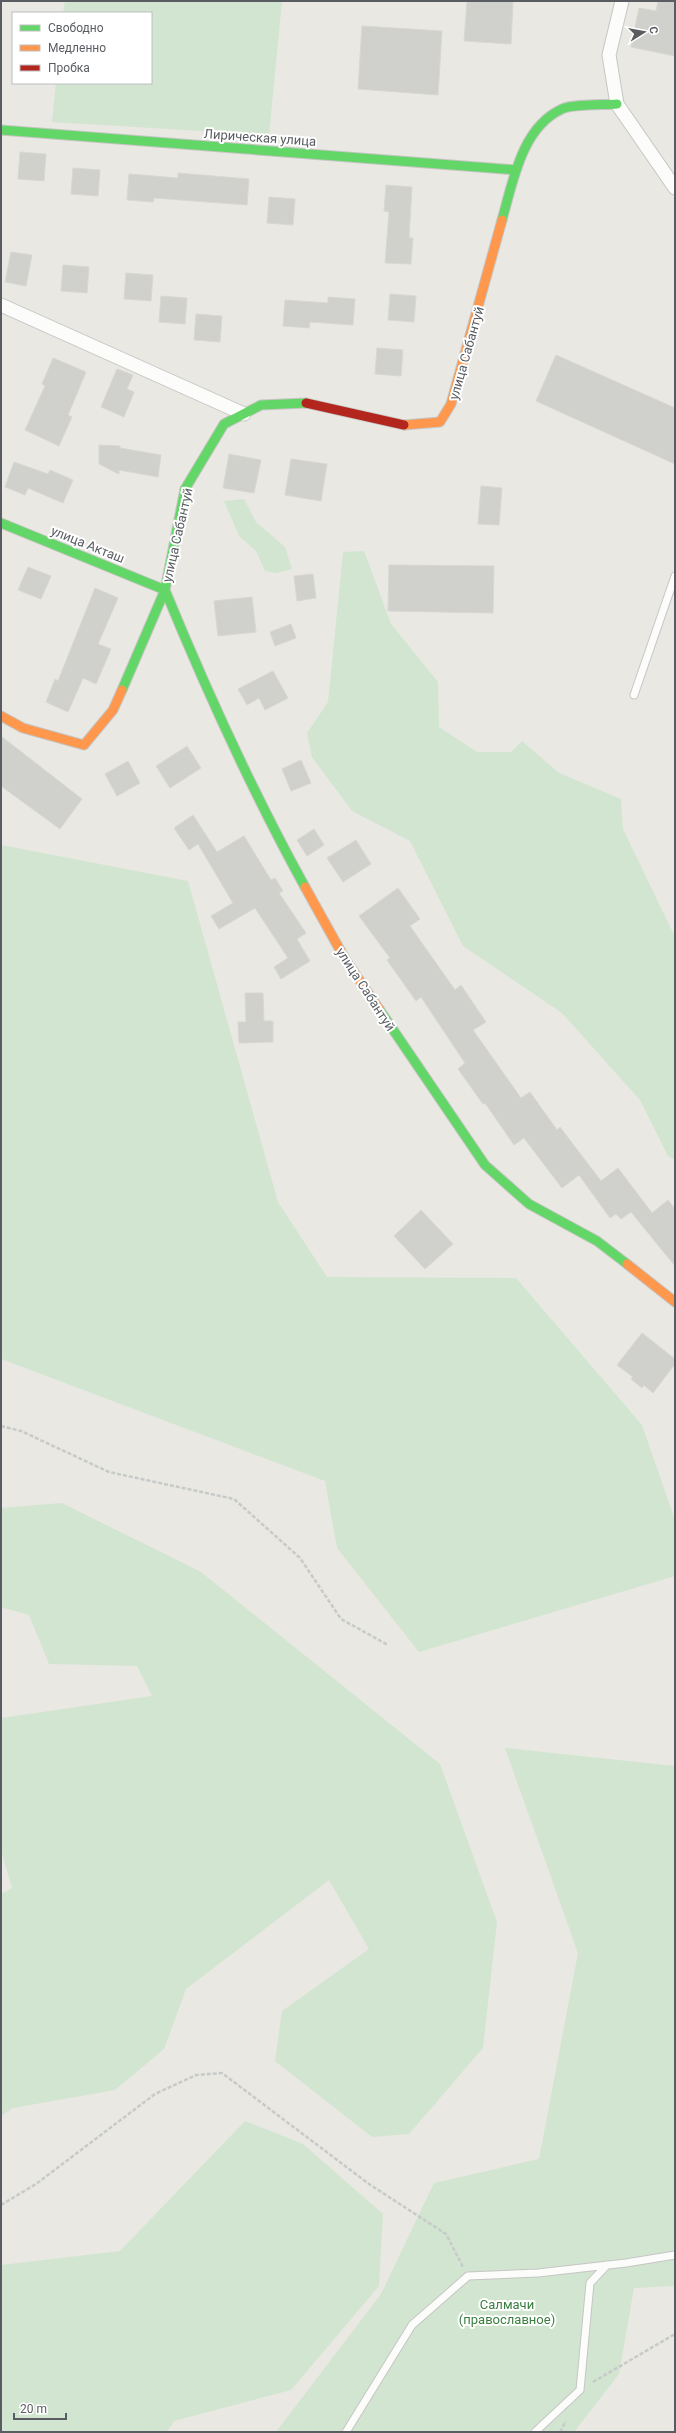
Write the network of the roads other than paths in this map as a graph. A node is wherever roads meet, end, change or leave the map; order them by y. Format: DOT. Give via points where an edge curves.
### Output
graph roads {
  1 [pos="622,1"];
  2 [pos="617,104"];
  3 [pos="1,130"];
  4 [pos="516,170"];
  5 [pos="675,188"];
  6 [pos="1,305"];
  7 [pos="244,414"];
  8 [pos="1,523"];
  9 [pos="675,576"];
  10 [pos="165,590"];
  11 [pos="634,695"];
  12 [pos="1,716"];
  13 [pos="675,1302"];
  14 [pos="675,2255"];
  15 [pos="607,2265"];
  16 [pos="346,2432"];
  17 [pos="535,2432"];
  1 -- 2 [label="street" via="609,55"];
  2 -- 4 [label="street, улица Сабантуй" via="563,108 536,127"];
  2 -- 5 [label="street"];
  3 -- 4 [label="street, Лирическая улица"];
  4 -- 7 [label="street, улица Сабантуй" via="451,404 440,422 405,426 306,403 261,405"];
  6 -- 7 [label="street"];
  7 -- 10 [label="street, улица Сабантуй" via="224,424 185,489"];
  8 -- 10 [label="street, улица Акташ"];
  9 -- 11 [label="lane"];
  10 -- 12 [label="street, улица Сабантуй" via="113,710 84,745 23,728"];
  10 -- 13 [label="street, улица Сабантуй" via="201,678 271,823 345,959 485,1165 529,1204 597,1241"];
  14 -- 15 [label="lane"];
  15 -- 16 [label="lane" via="538,2273 468,2276 412,2325"];
  15 -- 17 [label="lane" via="590,2283 580,2390"];
}
